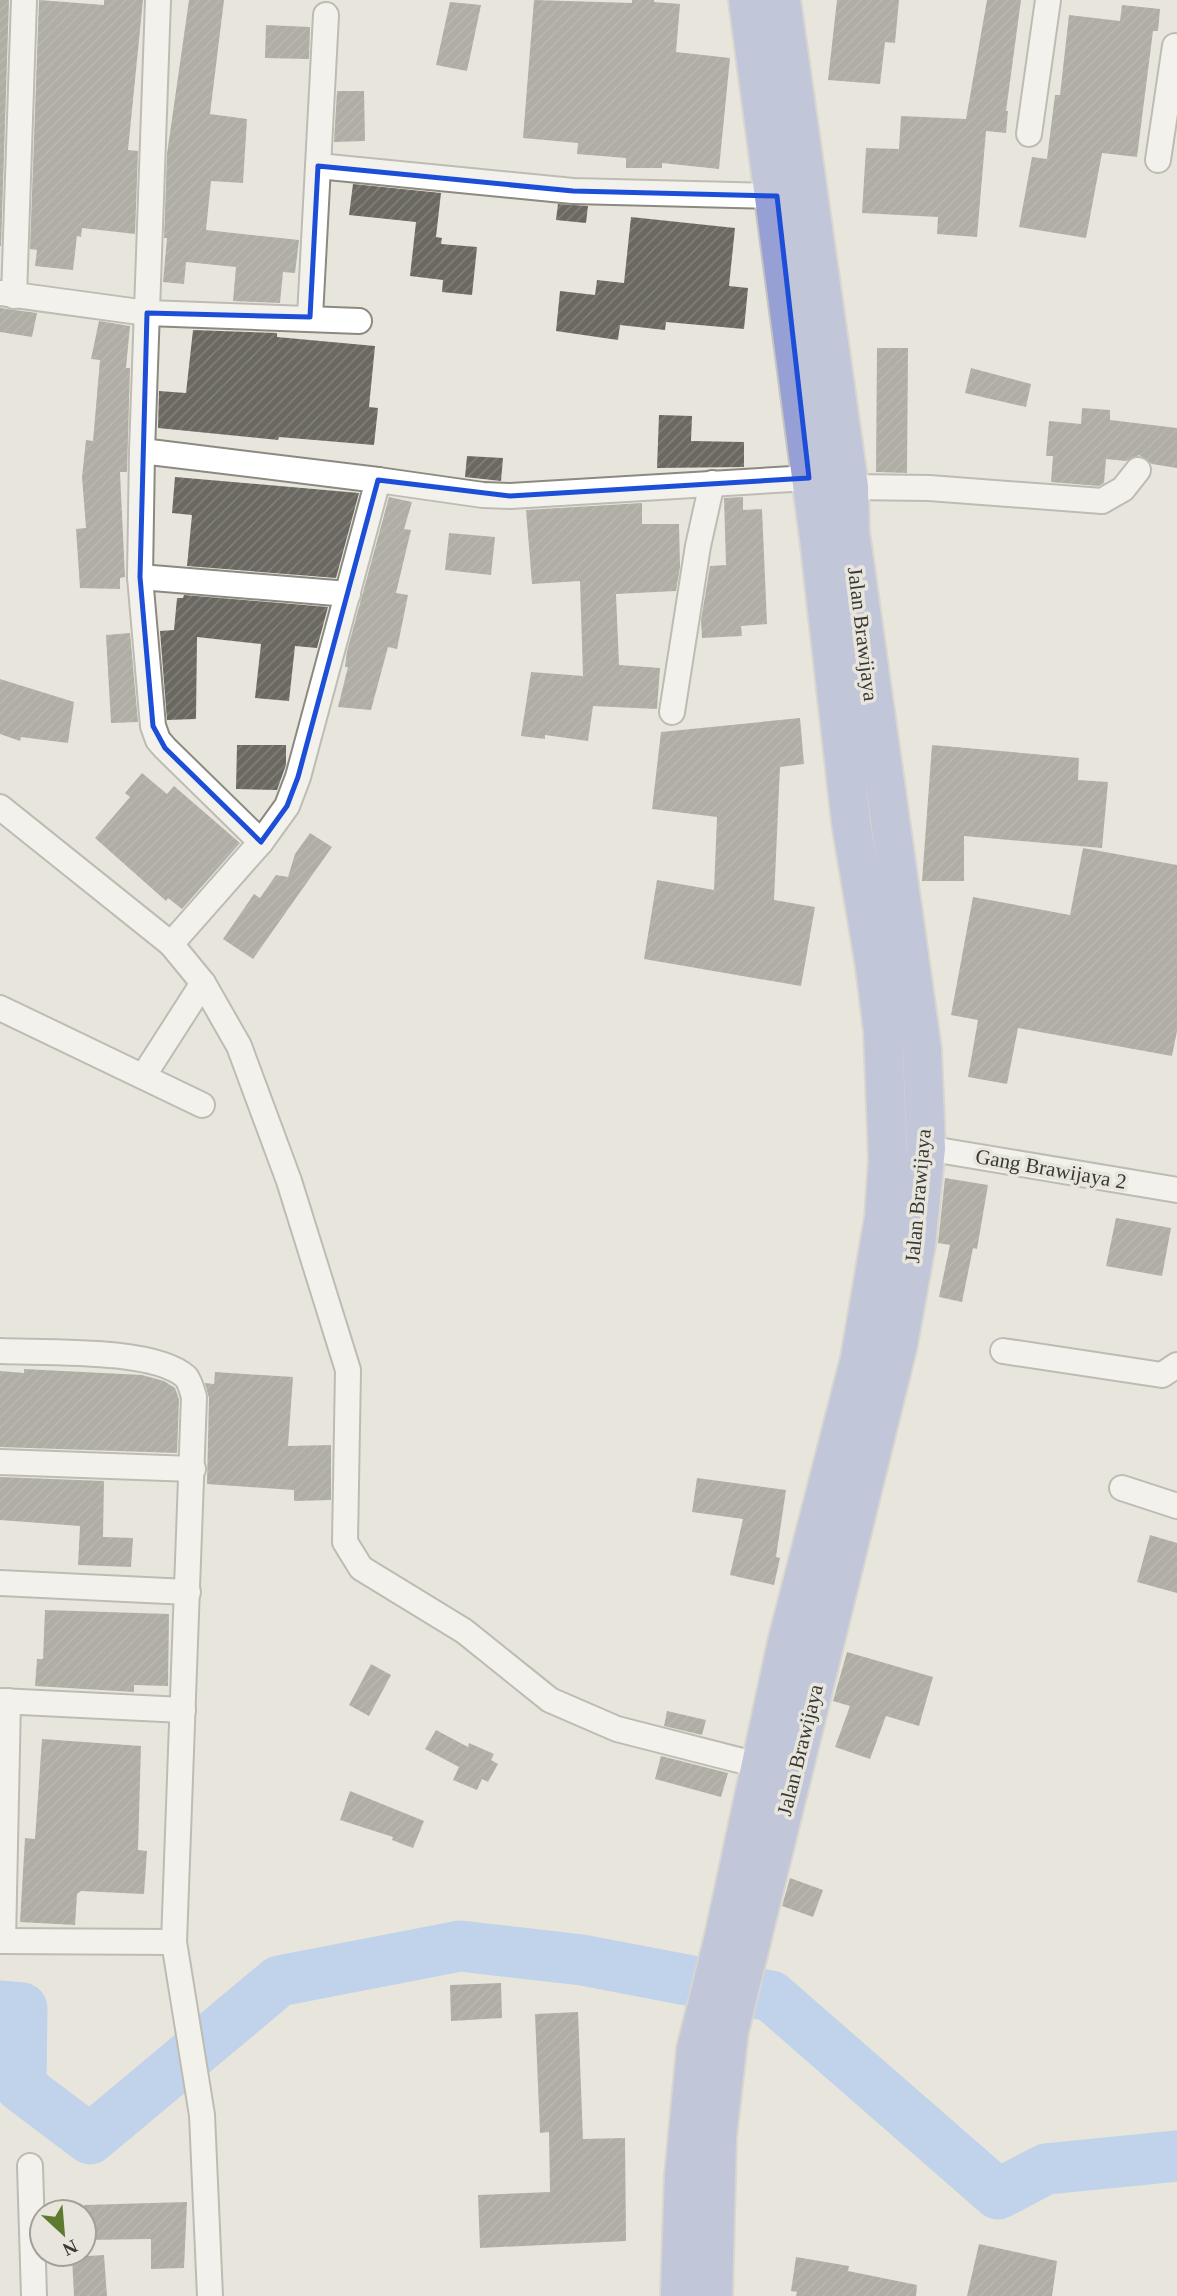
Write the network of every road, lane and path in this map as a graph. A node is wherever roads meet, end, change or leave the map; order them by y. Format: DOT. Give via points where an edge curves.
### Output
graph roads {
  1 [pos="24,0"];
  2 [pos="159,0"];
  3 [pos="1048,0"];
  4 [pos="765,4"];
  5 [pos="326,15"];
  6 [pos="1176,38"];
  7 [pos="1029,134"];
  8 [pos="1158,160"];
  9 [pos="318,166"];
  10 [pos="777,195"];
  11 [pos="7,294"];
  12 [pos="147,313"];
  13 [pos="310,317"];
  14 [pos="359,321"];
  15 [pos="142,451"];
  16 [pos="1138,470"];
  17 [pos="809,478"];
  18 [pos="378,480"];
  19 [pos="712,482"];
  20 [pos="849,487"];
  21 [pos="835,534"];
  22 [pos="140,577"];
  23 [pos="348,594"];
  24 [pos="671,712"];
  25 [pos="0,807"];
  26 [pos="261,842"];
  27 [pos="171,944"];
  28 [pos="203,983"];
  29 [pos="0,1008"];
  30 [pos="144,1075"];
  31 [pos="202,1105"];
  32 [pos="926,1148"];
  33 [pos="1177,1190"];
  34 [pos="0,1351"];
  35 [pos="1003,1351"];
  36 [pos="1177,1365"];
  37 [pos="0,1462"];
  38 [pos="193,1469"];
  39 [pos="1122,1488"];
  40 [pos="1177,1506"];
  41 [pos="0,1583"];
  42 [pos="188,1592"];
  43 [pos="4,1701"];
  44 [pos="183,1710"];
  45 [pos="762,1766"];
  46 [pos="740,1931"];
  47 [pos="1,1941"];
  48 [pos="174,1942"];
  49 [pos="716,2027"];
  50 [pos="30,2166"];
  51 [pos="34,2296"];
  52 [pos="210,2296"];
  53 [pos="680,2296"];
  54 [pos="713,2296"];
  1 -- 11 [label="street"];
  2 -- 12 [label="street"];
  3 -- 7 [label="street"];
  4 -- 10 [label="highway, Jalan Brawijaya" via="754,54"];
  4 -- 20 [label="highway, Jalan Brawijaya"];
  5 -- 9 [label="street"];
  6 -- 8 [label="street"];
  9 -- 10 [label="street" via="573,191"];
  9 -- 13 [label="street"];
  10 -- 17 [label="highway, Jalan Brawijaya"];
  11 -- 12 [label="street"];
  12 -- 13 [label="street"];
  12 -- 15 [label="street"];
  13 -- 14 [label="street"];
  15 -- 18 [label="street"];
  15 -- 22 [label="street"];
  16 -- 20 [label="street" via="1123,489 1102,501"];
  17 -- 19 [label="street"];
  17 -- 21 [label="highway, Jalan Brawijaya"];
  18 -- 19 [label="street" via="483,495"];
  18 -- 23 [label="street"];
  19 -- 24 [label="street"];
  20 -- 21 [label="highway, Jalan Brawijaya"];
  21 -- 32 [label="highway, Jalan Brawijaya" via="883,780 913,975"];
  21 -- 45 [label="highway, Jalan Brawijaya" via="851,822 881,1018 888,1159 869,1314 787,1643"];
  22 -- 23 [label="street"];
  22 -- 26 [label="street" via="151,715 158,740"];
  23 -- 26 [label="street" via="298,777 287,806"];
  25 -- 27 [label="street"];
  26 -- 27 [label="street"];
  27 -- 28 [label="street"];
  28 -- 30 [label="street"];
  28 -- 45 [label="street" via="239,1046 289,1181 348,1370 345,1542 353,1557 380,1582 464,1631 550,1700 617,1729"];
  29 -- 30 [label="street"];
  30 -- 31 [label="street"];
  32 -- 33 [label="street, Gang Brawijaya 2"];
  32 -- 46 [label="highway, Jalan Brawijaya" via="916,1244 898,1344"];
  34 -- 38 [label="street" via="129,1357 169,1366 188,1379 194,1397"];
  35 -- 36 [label="street" via="1162,1375"];
  37 -- 38 [label="street"];
  38 -- 42 [label="street"];
  39 -- 40 [label="street"];
  41 -- 42 [label="street"];
  42 -- 44 [label="street"];
  43 -- 44 [label="street"];
  43 -- 47 [label="street"];
  44 -- 48 [label="street"];
  45 -- 46 [label="highway, Jalan Brawijaya"];
  46 -- 49 [label="highway, Jalan Brawijaya"];
  47 -- 48 [label="street"];
  48 -- 52 [label="street" via="202,2115"];
  49 -- 53 [label="highway, Jalan Brawijaya" via="696,2050"];
  49 -- 54 [label="highway, Jalan Brawijaya"];
  50 -- 51 [label="street"];
}
